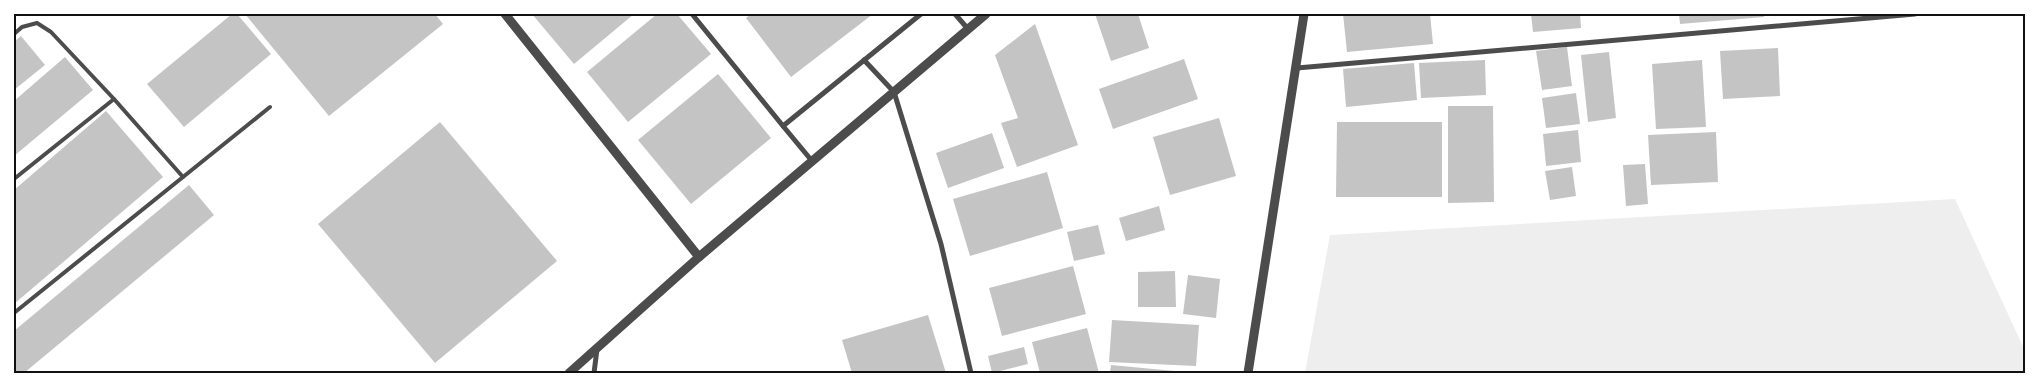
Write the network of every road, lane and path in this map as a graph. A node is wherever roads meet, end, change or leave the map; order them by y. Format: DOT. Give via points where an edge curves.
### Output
graph roads {
  1 [pos="505,14"];
  2 [pos="692,14"];
  3 [pos="921,14"];
  4 [pos="955,14"];
  5 [pos="986,14"];
  6 [pos="1304,14"];
  7 [pos="1915,14"];
  8 [pos="968,30"];
  9 [pos="14,34"];
  10 [pos="864,60"];
  11 [pos="1297,68"];
  12 [pos="894,92"];
  13 [pos="114,99"];
  14 [pos="270,107"];
  15 [pos="783,126"];
  16 [pos="812,161"];
  17 [pos="183,177"];
  18 [pos="14,179"];
  19 [pos="699,257"];
  20 [pos="14,313"];
  21 [pos="597,349"];
  22 [pos="569,373"];
  23 [pos="594,373"];
  24 [pos="971,373"];
  25 [pos="1248,373"];
  1 -- 19 [label="street"];
  2 -- 15 [label="street"];
  3 -- 10 [label="street"];
  4 -- 8 [label="street"];
  5 -- 8 [label="street"];
  6 -- 11 [label="street"];
  7 -- 11 [label="street"];
  8 -- 12 [label="street"];
  9 -- 13 [label="lane" via="22,27 37,23 51,32"];
  10 -- 12 [label="street"];
  10 -- 15 [label="street"];
  11 -- 25 [label="street"];
  12 -- 16 [label="street"];
  12 -- 24 [label="street" via="941,244"];
  13 -- 17 [label="lane"];
  13 -- 18 [label="lane"];
  14 -- 17 [label="lane"];
  15 -- 16 [label="street"];
  16 -- 19 [label="street"];
  17 -- 20 [label="lane"];
  19 -- 21 [label="street"];
  21 -- 22 [label="street"];
  21 -- 23 [label="street"];
}
